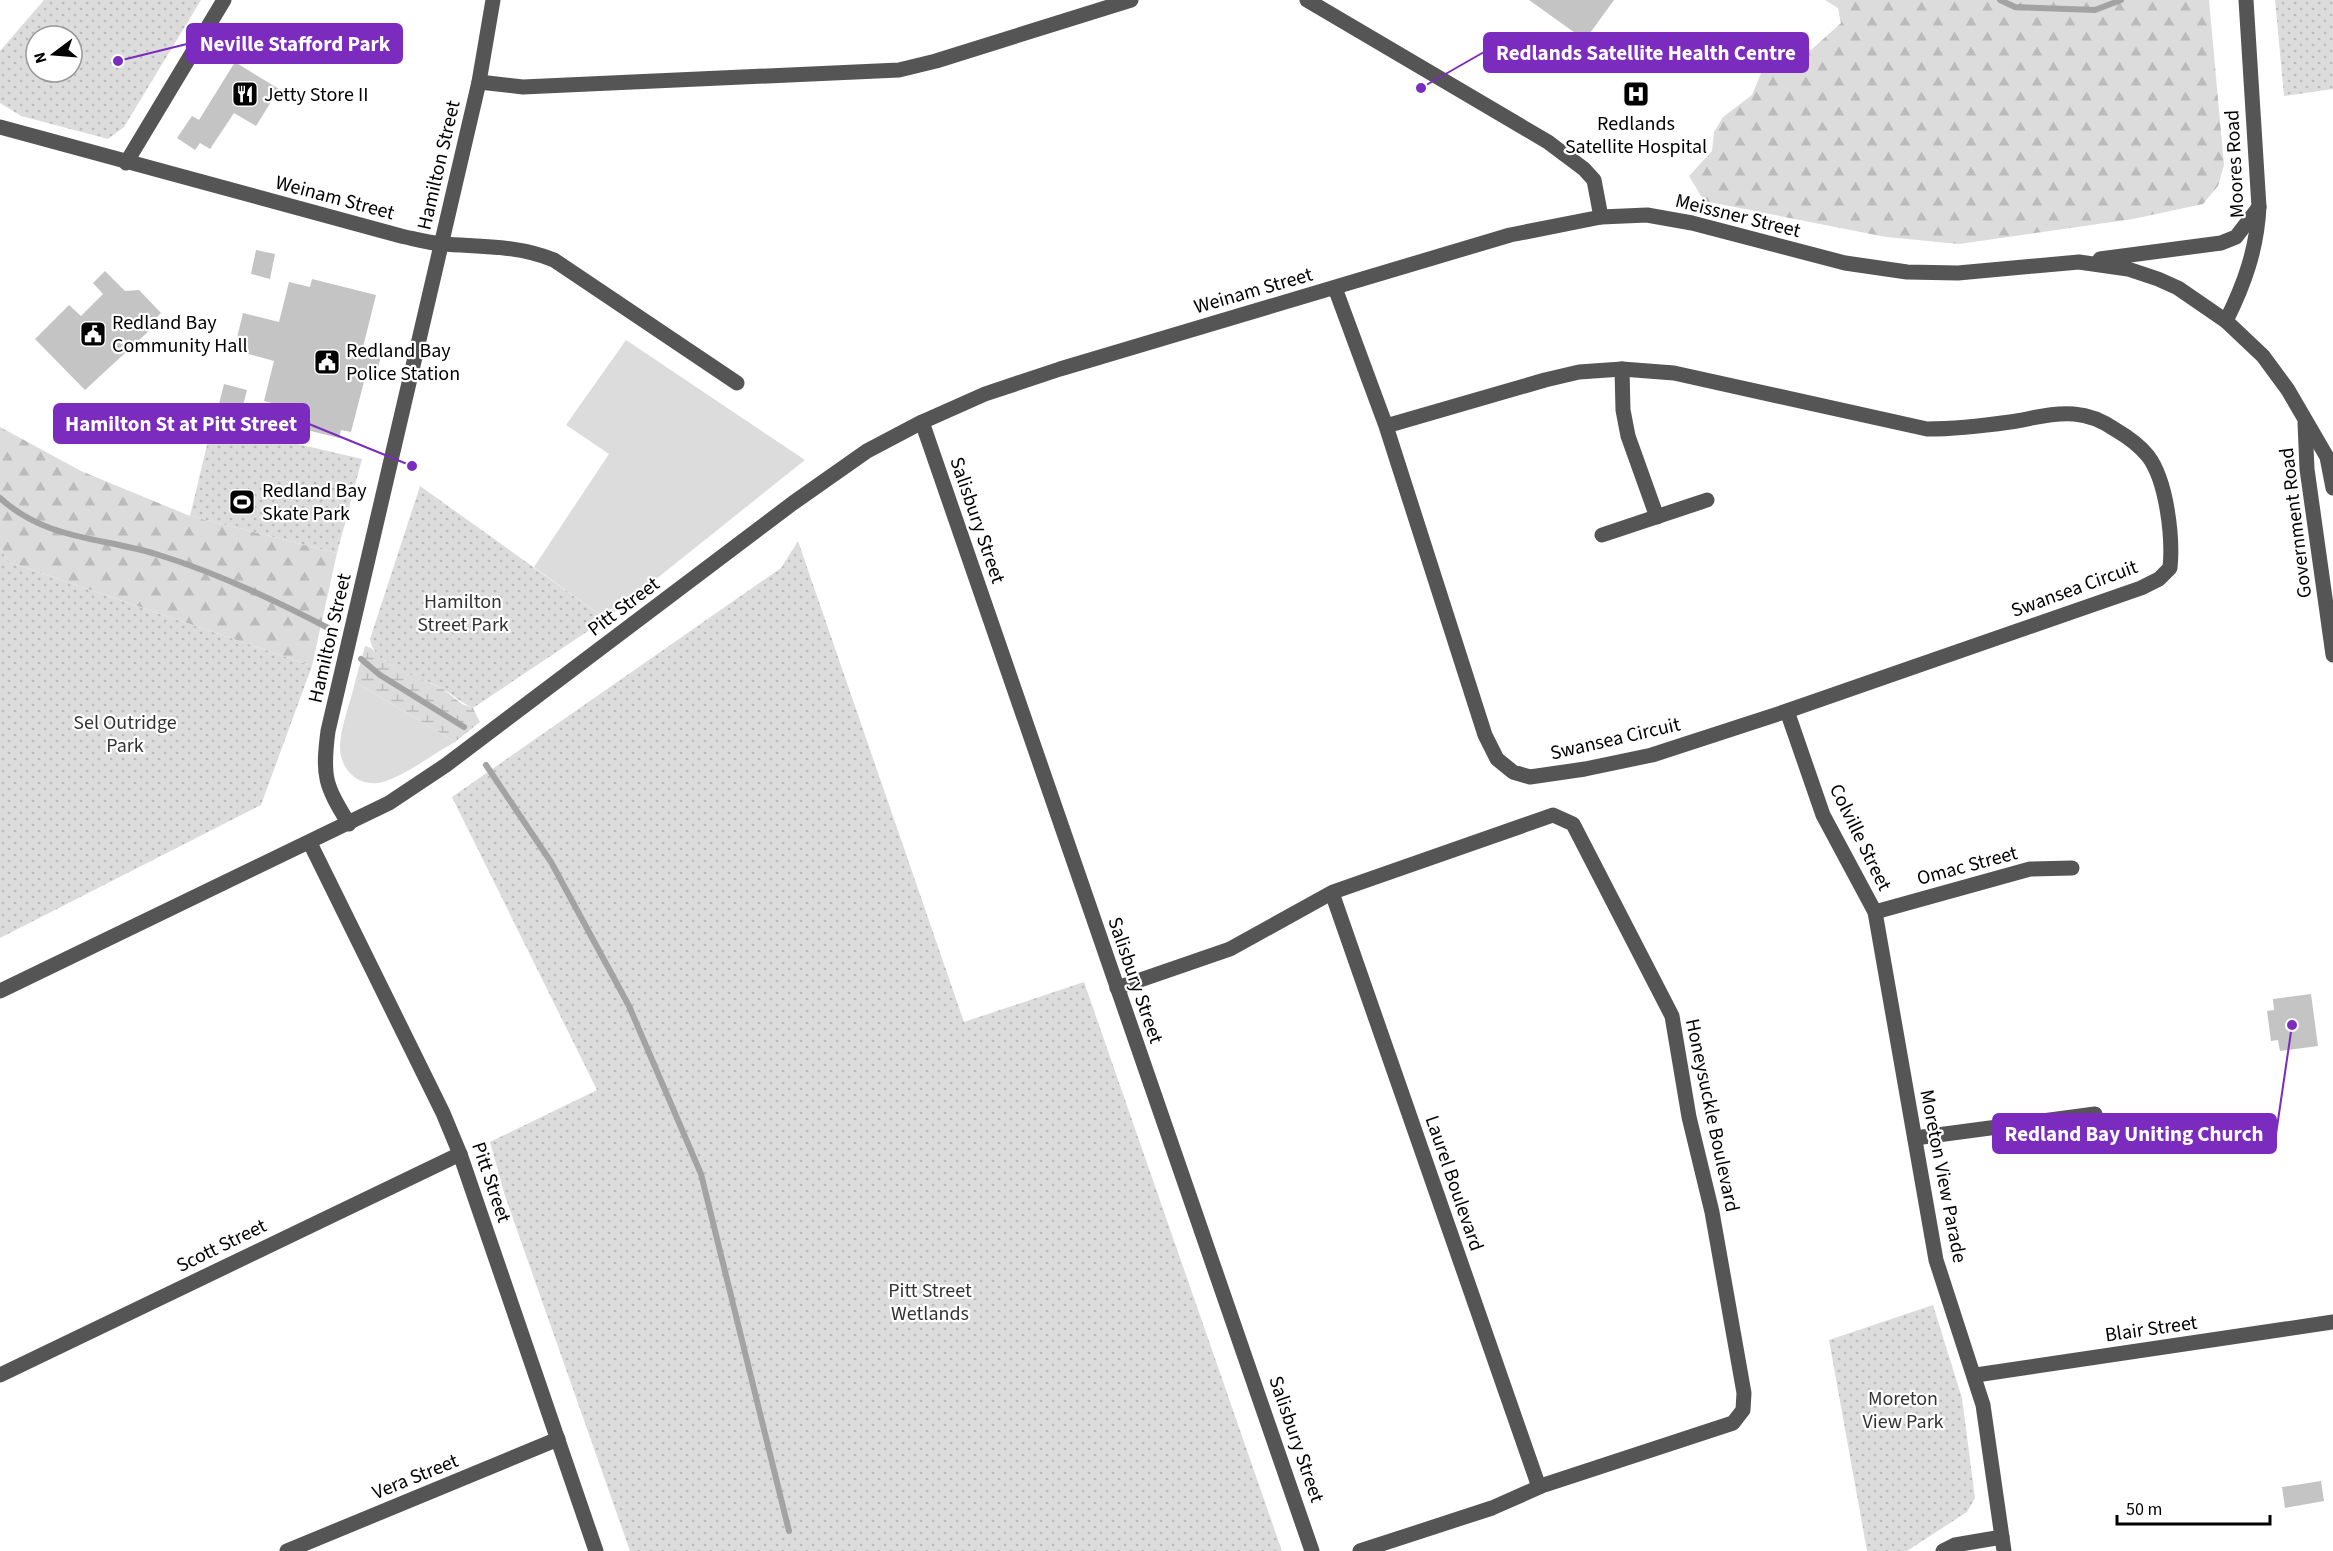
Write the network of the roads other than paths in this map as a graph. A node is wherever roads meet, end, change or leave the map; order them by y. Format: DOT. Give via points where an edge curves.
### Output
graph roads {
  1 [pos="224,0"];
  2 [pos="493,0"];
  3 [pos="1131,0"];
  4 [pos="1307,0"];
  5 [pos="2247,0"];
  6 [pos="479,82"];
  7 [pos="0,127"];
  8 [pos="126,163"];
  9 [pos="2259,207"];
  10 [pos="1601,217"];
  11 [pos="441,244"];
  12 [pos="2079,262"];
  13 [pos="1335,288"];
  14 [pos="2226,321"];
  15 [pos="1622,369"];
  16 [pos="737,383"];
  17 [pos="922,422"];
  18 [pos="2305,422"];
  19 [pos="1386,426"];
  20 [pos="2333,488"];
  21 [pos="1707,500"];
  22 [pos="1657,517"];
  23 [pos="1602,535"];
  24 [pos="2333,655"];
  25 [pos="1787,711"];
  26 [pos="348,824"];
  27 [pos="310,843"];
  28 [pos="2072,868"];
  29 [pos="1332,893"];
  30 [pos="1875,912"];
  31 [pos="1116,988"];
  32 [pos="0,991"];
  33 [pos="2095,1114"];
  34 [pos="1915,1138"];
  35 [pos="460,1154"];
  36 [pos="2333,1322"];
  37 [pos="0,1375"];
  38 [pos="1976,1375"];
  39 [pos="558,1439"];
  40 [pos="1539,1487"];
  41 [pos="2003,1544"];
  42 [pos="287,1551"];
  43 [pos="596,1551"];
  44 [pos="1312,1551"];
  45 [pos="1360,1551"];
  46 [pos="1943,1551"];
  1 -- 8 [label="street"];
  2 -- 6 [label="street, Hamilton Street"];
  3 -- 6 [label="street, Hamilton Street" via="936,62 898,70 523,87"];
  4 -- 10 [label="street" via="1548,142 1594,180"];
  5 -- 9 [label="street, Moores Road"];
  6 -- 11 [label="street, Hamilton Street"];
  7 -- 8 [label="street, Weinam Street"];
  8 -- 11 [label="street, Weinam Street"];
  9 -- 12 [label="street" via="2236,237 2221,243"];
  9 -- 14 [label="street, Moores Road" via="2252,260"];
  10 -- 12 [label="street, Meissner Street" via="1647,215 1692,223 1845,263 1907,272 1958,273"];
  10 -- 13 [label="street, Weinam Street" via="1510,235"];
  11 -- 16 [label="street, Weinam Street" via="518,248 554,260"];
  11 -- 26 [label="street, Hamilton Street" via="328,731 326,782"];
  12 -- 14 [label="street, Meissner Street" via="2128,269 2157,279 2178,288"];
  13 -- 17 [label="street, Weinam Street" via="1049,373 985,394"];
  13 -- 19 [label="street, Swansea Circuit"];
  14 -- 18 [label="street, Government Road" via="2270,365 2289,390"];
  15 -- 19 [label="street, Swansea Circuit" via="1579,372 1545,380"];
  15 -- 22 [label="street" via="1628,436"];
  15 -- 25 [label="street, Swansea Circuit" via="1674,373 1927,429 1969,427 2055,413 2094,417 2132,440 2149,458 2162,491 2170,532 2170,568 2159,579"];
  17 -- 26 [label="street, Pitt Street" via="867,451 793,504 446,765 389,803"];
  17 -- 31 [label="street, Salisbury Street"];
  18 -- 20 [label="street, Government Road" via="2327,457"];
  18 -- 24 [label="street, Government Road" via="2307,469"];
  19 -- 25 [label="street, Swansea Circuit" via="1485,735 1497,759 1513,772 1530,777 1550,776 1652,755"];
  21 -- 22 [label="street"];
  22 -- 23 [label="street"];
  25 -- 30 [label="street, Colville Street" via="1823,815"];
  26 -- 27 [label="street"];
  27 -- 32 [label="street"];
  27 -- 35 [label="street, Pitt Street"];
  28 -- 30 [label="street, Omac Street" via="2030,869"];
  29 -- 31 [label="street, Honeysuckle Boulevard" via="1230,949"];
  29 -- 40 [label="street, Laurel Boulevard"];
  29 -- 40 [label="street, Honeysuckle Boulevard" via="1553,814 1573,825 1672,1016 1689,1117 1712,1212 1744,1393 1743,1410 1733,1423"];
  30 -- 34 [label="street, Moreton View Parade"];
  31 -- 44 [label="street, Salisbury Street"];
  33 -- 34 [label="street"];
  34 -- 38 [label="street, Moreton View Parade" via="1936,1260"];
  35 -- 37 [label="street, Scott Street"];
  35 -- 39 [label="street, Pitt Street"];
  36 -- 38 [label="street, Blair Street"];
  38 -- 41 [label="street, Moreton View Parade"];
  39 -- 42 [label="street, Vera Street"];
  39 -- 43 [label="street, Pitt Street"];
  40 -- 45 [label="street, Honeysuckle Boulevard" via="1492,1508"];
  41 -- 46 [label="street" via="1955,1545"];
}
